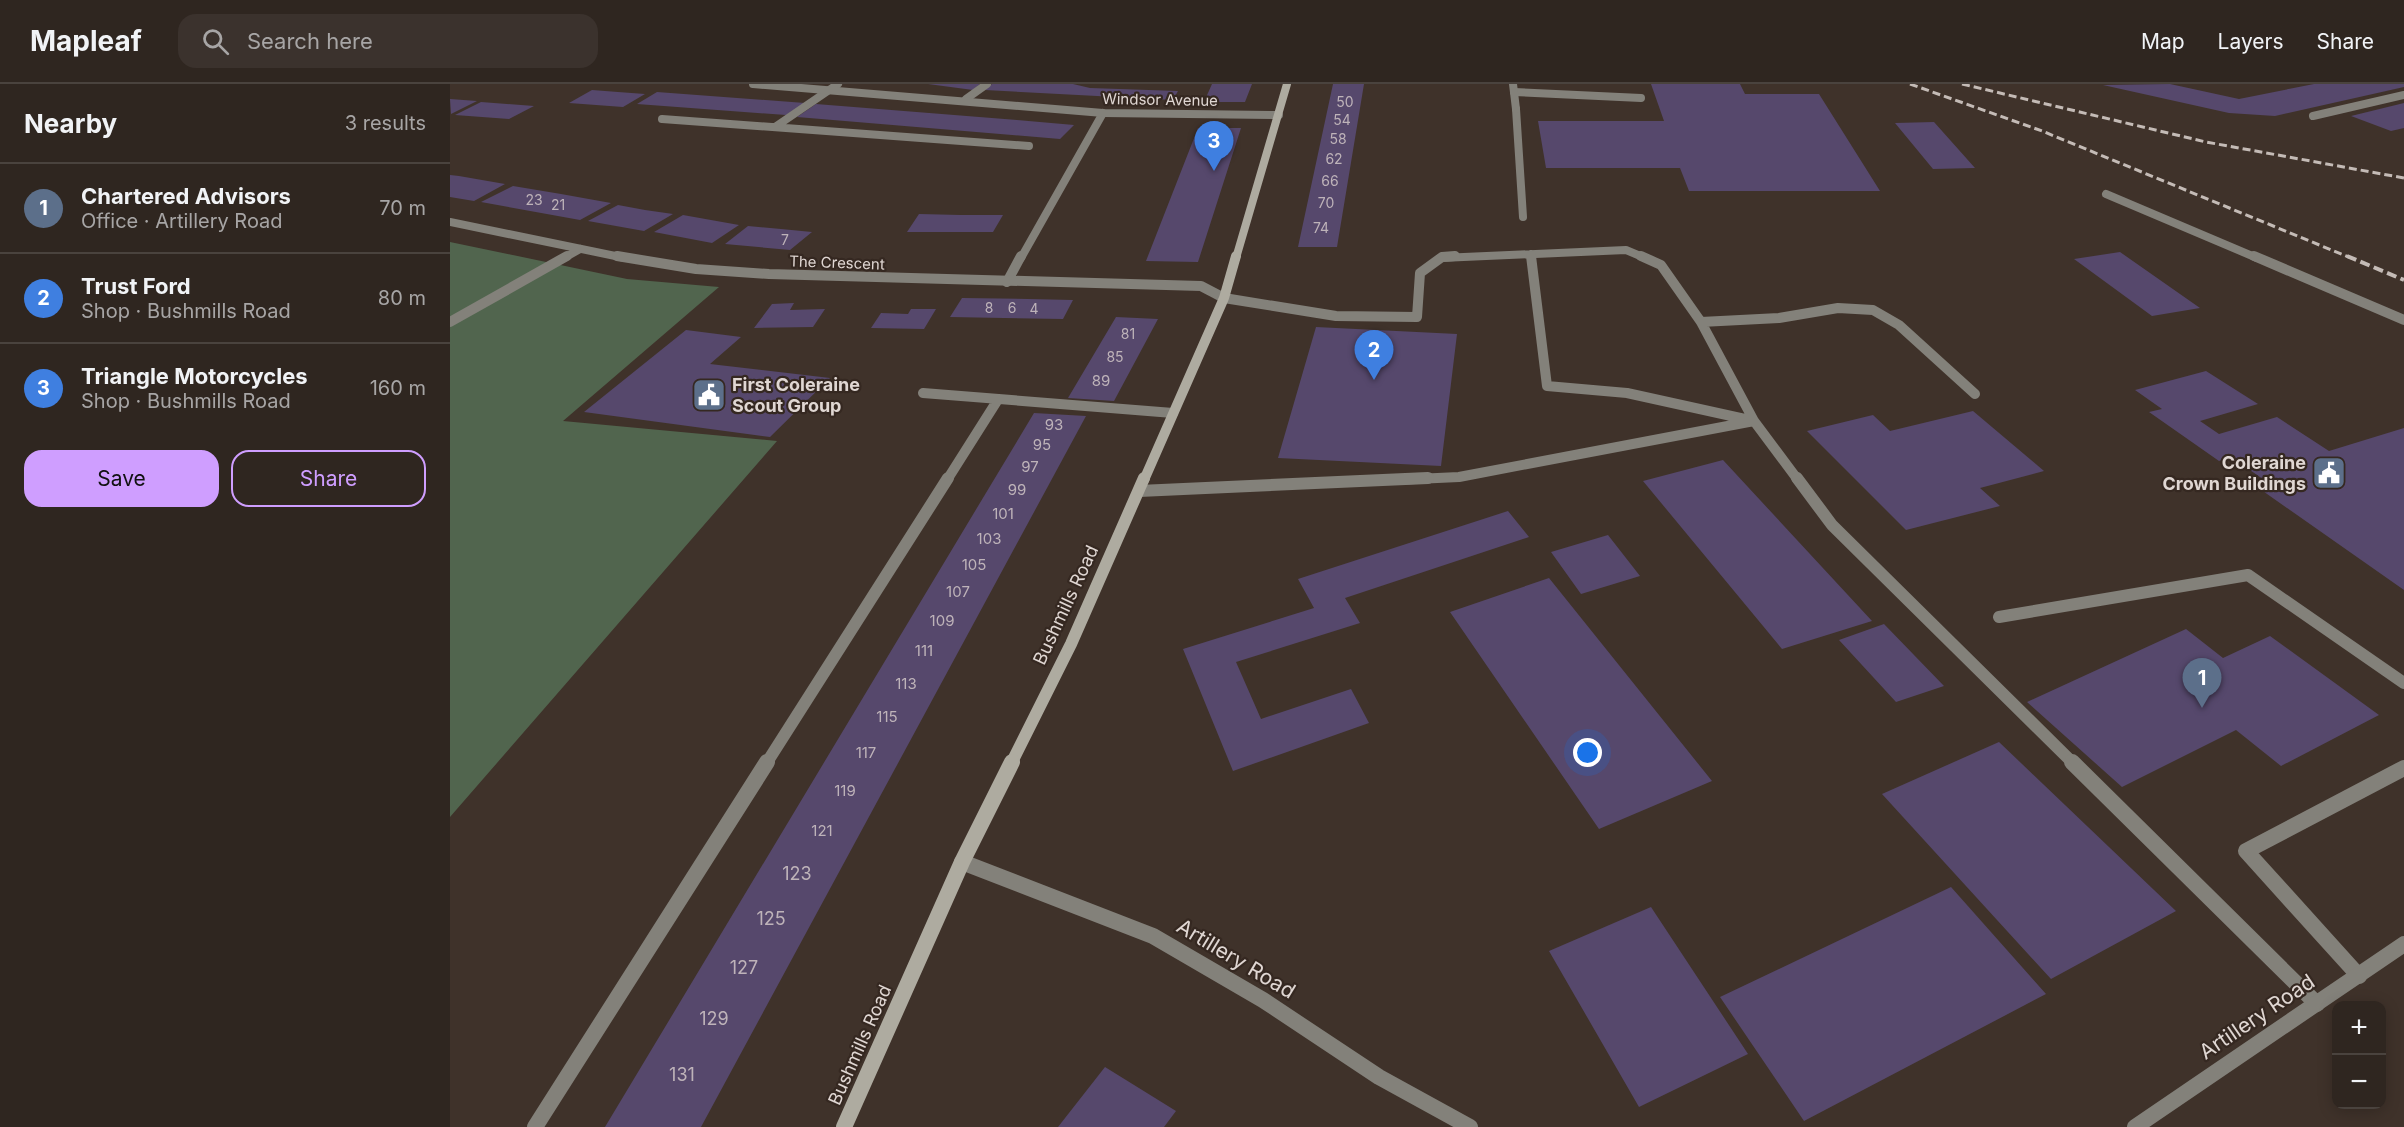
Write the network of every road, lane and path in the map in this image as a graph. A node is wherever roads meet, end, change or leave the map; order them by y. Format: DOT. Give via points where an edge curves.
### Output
graph roads {
  1 [pos="753,84"];
  2 [pos="838,84"];
  3 [pos="987,84"];
  4 [pos="1287,84"];
  5 [pos="1513,84"];
  6 [pos="830,90"];
  7 [pos="1514,93"];
  8 [pos="2404,95"];
  9 [pos="1641,98"];
  10 [pos="966,99"];
  11 [pos="1103,113"];
  12 [pos="1279,115"];
  13 [pos="2313,116"];
  14 [pos="662,119"];
  15 [pos="775,127"];
  16 [pos="1029,146"];
  17 [pos="2106,194"];
  18 [pos="1523,217"];
  19 [pos="450,222"];
  20 [pos="580,249"];
  21 [pos="1531,254"];
  22 [pos="1007,282"];
  23 [pos="1224,298"];
  24 [pos="2404,320"];
  25 [pos="450,322"];
  26 [pos="1701,322"];
  27 [pos="923,393"];
  28 [pos="1975,394"];
  29 [pos="997,401"];
  30 [pos="1173,413"];
  31 [pos="1754,421"];
  32 [pos="1139,491"];
  33 [pos="1999,616"];
  34 [pos="2404,683"];
  35 [pos="2404,768"];
  36 [pos="963,862"];
  37 [pos="2404,944"];
  38 [pos="2359,976"];
  39 [pos="2317,1004"];
  40 [pos="535,1127"];
  41 [pos="844,1127"];
  42 [pos="1470,1127"];
  43 [pos="2135,1127"];
  1 -- 6 [label="street, Windsor Avenue"];
  2 -- 6 [label="street"];
  3 -- 10 [label="street"];
  4 -- 12 [label="main road, Bushmills Road"];
  5 -- 7 [label="street"];
  6 -- 10 [label="street, Windsor Avenue"];
  6 -- 15 [label="street"];
  7 -- 9 [label="street"];
  7 -- 18 [label="street"];
  8 -- 13 [label="street"];
  10 -- 11 [label="street, Windsor Avenue"];
  11 -- 12 [label="street, Windsor Avenue"];
  11 -- 22 [label="street"];
  12 -- 23 [label="main road, Bushmills Road"];
  14 -- 15 [label="street"];
  15 -- 16 [label="street"];
  17 -- 24 [label="street"];
  19 -- 20 [label="street, The Crescent"];
  20 -- 22 [label="street, The Crescent" via="696,269"];
  20 -- 25 [label="street"];
  21 -- 23 [label="street, The Crescent" via="1442,257 1420,273 1417,317 1336,316"];
  21 -- 26 [label="street" via="1626,250 1661,265"];
  21 -- 31 [label="street" via="1547,386 1627,393"];
  22 -- 23 [label="street, The Crescent" via="1201,286"];
  23 -- 30 [label="main road, Bushmills Road"];
  26 -- 28 [label="street" via="1779,318 1838,308 1873,310 1899,325"];
  26 -- 31 [label="street"];
  27 -- 29 [label="street"];
  29 -- 30 [label="street"];
  29 -- 40 [label="street"];
  30 -- 32 [label="main road, Bushmills Road"];
  31 -- 32 [label="street" via="1459,477"];
  31 -- 39 [label="street" via="1832,525"];
  32 -- 36 [label="main road, Bushmills Road" via="1071,644"];
  33 -- 34 [label="street" via="2248,575"];
  35 -- 38 [label="street" via="2246,851"];
  36 -- 41 [label="main road, Bushmills Road"];
  36 -- 42 [label="street, Artillery Road" via="1153,936 1263,1000 1379,1077"];
  37 -- 38 [label="street, Artillery Road"];
  38 -- 39 [label="street, Artillery Road"];
  39 -- 43 [label="street, Artillery Road"];
}
